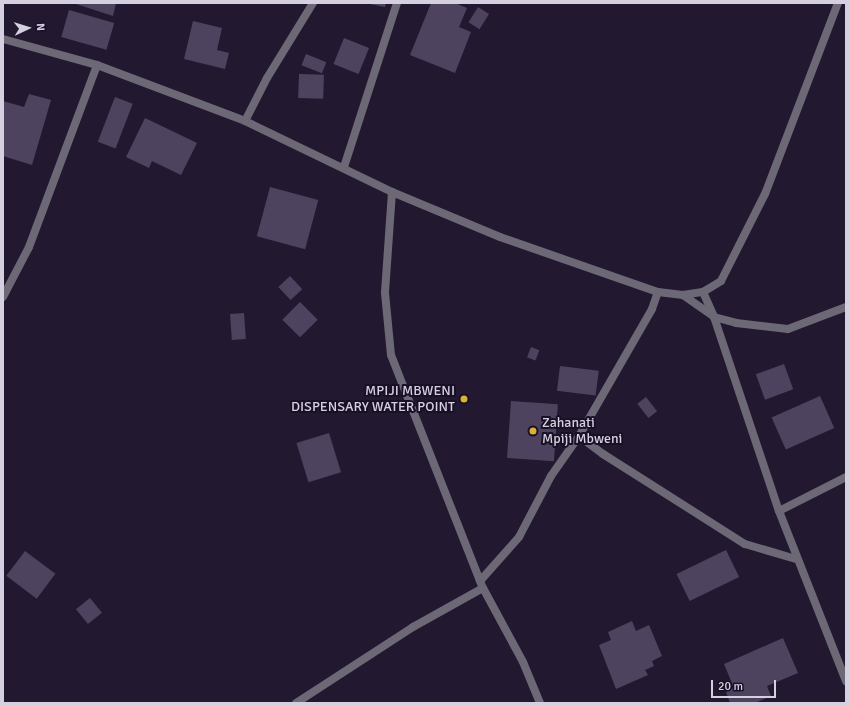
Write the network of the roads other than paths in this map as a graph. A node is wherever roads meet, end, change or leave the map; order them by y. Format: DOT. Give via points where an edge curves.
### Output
graph roads {
  1 [pos="313,3"];
  2 [pos="397,3"];
  3 [pos="838,3"];
  4 [pos="3,39"];
  5 [pos="96,65"];
  6 [pos="245,121"];
  7 [pos="344,168"];
  8 [pos="392,192"];
  9 [pos="658,292"];
  10 [pos="703,292"];
  11 [pos="683,295"];
  12 [pos="3,297"];
  13 [pos="846,307"];
  14 [pos="714,317"];
  15 [pos="580,436"];
  16 [pos="846,477"];
  17 [pos="779,511"];
  18 [pos="796,559"];
  19 [pos="481,584"];
  20 [pos="846,681"];
  21 [pos="296,703"];
  22 [pos="540,703"];
  1 -- 6 [label="street" via="267,78"];
  2 -- 7 [label="street"];
  3 -- 10 [label="street" via="765,194 721,281"];
  4 -- 5 [label="street"];
  5 -- 6 [label="street"];
  5 -- 12 [label="street" via="30,247"];
  6 -- 7 [label="street"];
  7 -- 8 [label="street"];
  8 -- 9 [label="street" via="500,237"];
  8 -- 19 [label="street" via="385,293 391,355"];
  9 -- 11 [label="street"];
  9 -- 15 [label="street" via="652,309"];
  10 -- 11 [label="street"];
  10 -- 14 [label="street"];
  11 -- 14 [label="street"];
  13 -- 14 [label="street" via="788,329 736,323"];
  14 -- 17 [label="street"];
  15 -- 18 [label="street" via="603,454 745,544"];
  15 -- 19 [label="street" via="551,476 519,537"];
  16 -- 17 [label="street"];
  17 -- 18 [label="street"];
  18 -- 20 [label="street"];
  19 -- 21 [label="street"];
  19 -- 22 [label="street" via="523,662"];
}
